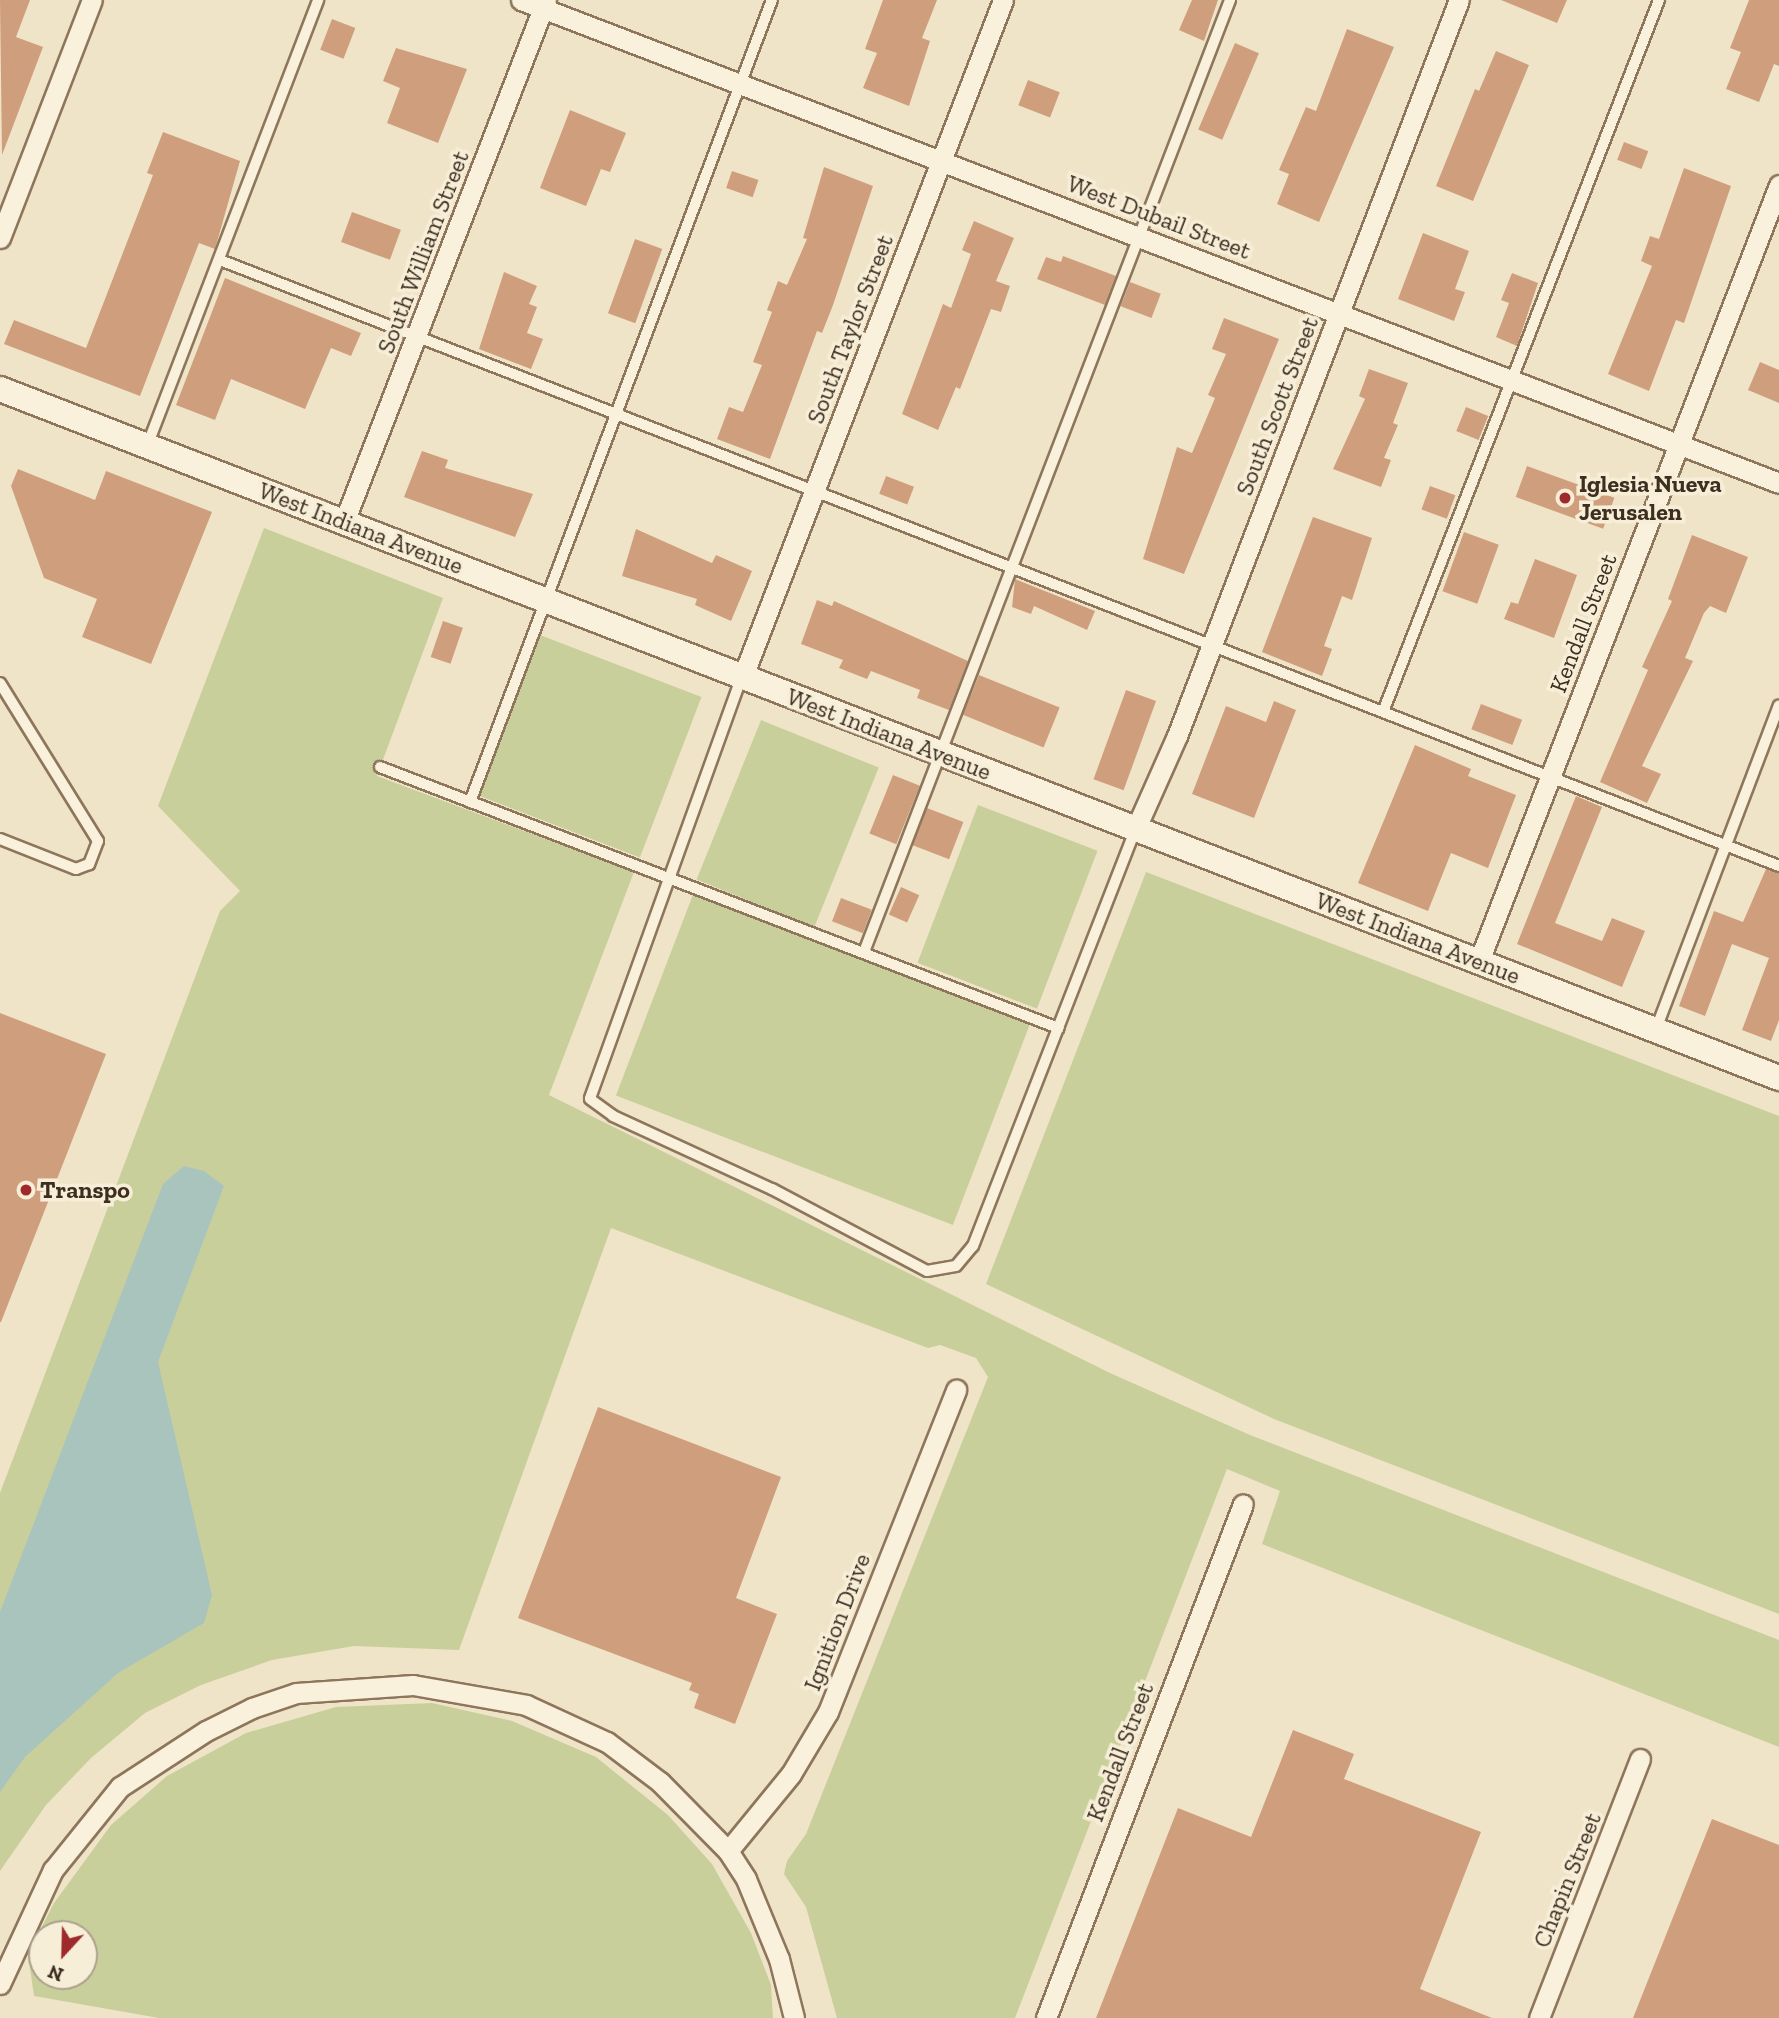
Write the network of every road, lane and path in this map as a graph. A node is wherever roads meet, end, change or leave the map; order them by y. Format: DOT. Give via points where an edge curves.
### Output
graph roads {
  1 [pos="92,0"];
  2 [pos="318,0"];
  3 [pos="521,0"];
  4 [pos="772,0"];
  5 [pos="1003,0"];
  6 [pos="1230,0"];
  7 [pos="1459,0"];
  8 [pos="1659,0"];
  9 [pos="545,4"];
  10 [pos="741,83"];
  11 [pos="942,159"];
  12 [pos="1779,186"];
  13 [pos="1139,235"];
  14 [pos="0,239"];
  15 [pos="220,260"];
  16 [pos="1340,313"];
  17 [pos="418,338"];
  18 [pos="1512,379"];
  19 [pos="0,389"];
  20 [pos="612,413"];
  21 [pos="1679,444"];
  22 [pos="147,447"];
  23 [pos="1779,483"];
  24 [pos="813,493"];
  25 [pos="344,522"];
  26 [pos="1012,567"];
  27 [pos="544,599"];
  28 [pos="1212,646"];
  29 [pos="743,676"];
  30 [pos="0,683"];
  31 [pos="1779,706"];
  32 [pos="1383,712"];
  33 [pos="940,754"];
  34 [pos="380,767"];
  35 [pos="1550,776"];
  36 [pos="470,802"];
  37 [pos="1136,828"];
  38 [pos="0,839"];
  39 [pos="1726,846"];
  40 [pos="1779,866"];
  41 [pos="669,876"];
  42 [pos="864,952"];
  43 [pos="1479,961"];
  44 [pos="1058,1028"];
  45 [pos="1656,1030"];
  46 [pos="1779,1078"];
  47 [pos="956,1390"];
  48 [pos="1243,1504"];
  49 [pos="1640,1759"];
  50 [pos="728,1851"];
  51 [pos="0,1984"];
  52 [pos="794,2018"];
  53 [pos="1046,2018"];
  54 [pos="1539,2018"];
  1 -- 14 [label="street"];
  2 -- 15 [label="lane"];
  3 -- 9 [label="street, West Dubail Street"];
  4 -- 10 [label="lane"];
  5 -- 11 [label="street, South Taylor Street"];
  6 -- 13 [label="lane"];
  7 -- 16 [label="street, South Scott Street"];
  8 -- 18 [label="lane"];
  9 -- 10 [label="street, West Dubail Street"];
  9 -- 17 [label="street, South William Street"];
  10 -- 11 [label="street, West Dubail Street"];
  10 -- 20 [label="lane"];
  11 -- 13 [label="street, West Dubail Street"];
  11 -- 24 [label="street, South Taylor Street"];
  12 -- 21 [label="street, Kendall Street"];
  13 -- 16 [label="street, West Dubail Street"];
  13 -- 26 [label="lane"];
  15 -- 17 [label="lane"];
  15 -- 22 [label="lane"];
  16 -- 18 [label="street, West Dubail Street"];
  16 -- 28 [label="street, South Scott Street"];
  17 -- 20 [label="lane"];
  17 -- 25 [label="street, South William Street"];
  18 -- 21 [label="street, West Dubail Street"];
  18 -- 32 [label="lane"];
  19 -- 22 [label="street, West Indiana Avenue"];
  20 -- 24 [label="lane"];
  20 -- 27 [label="lane"];
  21 -- 23 [label="street, West Dubail Street"];
  21 -- 35 [label="street, Kendall Street"];
  22 -- 25 [label="street, West Indiana Avenue"];
  24 -- 26 [label="lane"];
  24 -- 29 [label="street, South Taylor Street"];
  25 -- 27 [label="street, West Indiana Avenue"];
  26 -- 28 [label="lane"];
  26 -- 33 [label="lane"];
  27 -- 29 [label="street, West Indiana Avenue"];
  27 -- 36 [label="lane"];
  28 -- 32 [label="lane"];
  28 -- 37 [label="street, South Scott Street"];
  29 -- 33 [label="street, West Indiana Avenue"];
  29 -- 41 [label="lane"];
  30 -- 38 [label="lane" via="98,841 89,864 76,869"];
  31 -- 39 [label="lane"];
  32 -- 35 [label="lane"];
  33 -- 37 [label="street, West Indiana Avenue"];
  33 -- 42 [label="lane"];
  34 -- 36 [label="lane"];
  35 -- 39 [label="lane"];
  35 -- 43 [label="street, Kendall Street"];
  36 -- 41 [label="lane"];
  37 -- 43 [label="street, West Indiana Avenue"];
  37 -- 44 [label="lane"];
  39 -- 40 [label="lane"];
  39 -- 45 [label="lane"];
  41 -- 42 [label="lane"];
  41 -- 44 [label="lane" via="590,1099 613,1116 772,1189 927,1270 956,1266 973,1246"];
  42 -- 44 [label="lane"];
  43 -- 45 [label="street, West Indiana Avenue"];
  45 -- 46 [label="street, West Indiana Avenue"];
  47 -- 50 [label="street, Ignition Drive" via="828,1712 790,1774"];
  48 -- 53 [label="street, Kendall Street"];
  49 -- 54 [label="street, Chapin Street"];
  50 -- 51 [label="street" via="692,1810 639,1765 588,1732 526,1705 433,1685 296,1693 206,1731 120,1787 52,1870"];
  50 -- 52 [label="street" via="779,1959"];
}
